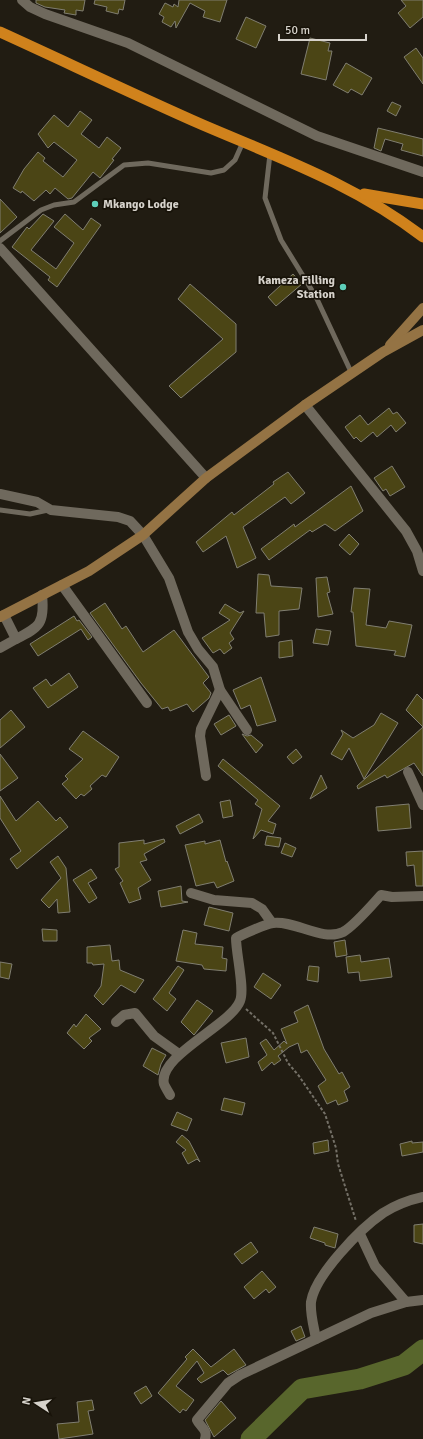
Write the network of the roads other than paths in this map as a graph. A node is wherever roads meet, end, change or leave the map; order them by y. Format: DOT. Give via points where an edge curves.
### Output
graph roads {
  1 [pos="22,0"];
  2 [pos="0,32"];
  3 [pos="243,142"];
  4 [pos="270,154"];
  5 [pos="423,172"];
  6 [pos="357,193"];
  7 [pos="423,204"];
  8 [pos="423,237"];
  9 [pos="0,241"];
  10 [pos="0,248"];
  11 [pos="423,308"];
  12 [pos="423,330"];
  13 [pos="383,352"];
  14 [pos="352,374"];
  15 [pos="305,405"];
  16 [pos="206,478"];
  17 [pos="0,494"];
  18 [pos="0,510"];
  19 [pos="51,510"];
  20 [pos="143,535"];
  21 [pos="423,570"];
  22 [pos="62,585"];
  23 [pos="42,595"];
  24 [pos="2,616"];
  25 [pos="16,640"];
  26 [pos="0,648"];
  27 [pos="220,690"];
  28 [pos="147,703"];
  29 [pos="247,730"];
  30 [pos="408,772"];
  31 [pos="206,776"];
  32 [pos="423,805"];
  33 [pos="191,893"];
  34 [pos="423,896"];
  35 [pos="272,923"];
  36 [pos="116,1022"];
  37 [pos="179,1054"];
  38 [pos="170,1094"];
  39 [pos="423,1197"];
  40 [pos="360,1234"];
  41 [pos="423,1300"];
  42 [pos="406,1302"];
  43 [pos="316,1338"];
  44 [pos="205,1439"];
  1 -- 5 [label="street" via="45,14 128,43 317,136"];
  2 -- 3 [label="highway" via="134,95"];
  3 -- 4 [label="highway"];
  3 -- 9 [label="lane" via="235,160 224,170 211,173 148,164 124,165 74,202 41,210"];
  4 -- 6 [label="highway" via="304,167"];
  4 -- 14 [label="lane" via="265,198 281,240 316,297"];
  6 -- 7 [label="highway"];
  6 -- 8 [label="highway"];
  10 -- 16 [label="street"];
  11 -- 13 [label="main road"];
  12 -- 13 [label="main road"];
  13 -- 14 [label="main road"];
  14 -- 15 [label="main road"];
  15 -- 16 [label="main road"];
  15 -- 21 [label="street" via="406,531 417,551"];
  16 -- 20 [label="main road"];
  17 -- 19 [label="street" via="37,502"];
  18 -- 19 [label="lane" via="30,514"];
  19 -- 20 [label="street" via="118,517 130,521"];
  20 -- 22 [label="main road" via="89,571"];
  20 -- 27 [label="street" via="169,578 188,632 198,649 214,667"];
  22 -- 23 [label="main road"];
  22 -- 28 [label="street"];
  23 -- 24 [label="main road"];
  23 -- 25 [label="street" via="44,613 41,622"];
  24 -- 25 [label="street"];
  25 -- 26 [label="street"];
  27 -- 29 [label="street"];
  27 -- 31 [label="street" via="201,729"];
  30 -- 32 [label="street"];
  33 -- 35 [label="street" via="214,900 252,904 262,909"];
  34 -- 35 [label="street" via="381,895 366,912 342,932 327,933 286,923"];
  35 -- 37 [label="street" via="236,938 242,988 239,1004"];
  36 -- 37 [label="street" via="124,1015 135,1013 154,1036"];
  37 -- 38 [label="street" via="164,1076 164,1084"];
  39 -- 40 [label="street" via="402,1203 383,1214"];
  40 -- 42 [label="street" via="375,1266"];
  40 -- 43 [label="street" via="328,1268 315,1291 311,1302 311,1317"];
  41 -- 42 [label="street"];
  42 -- 43 [label="street" via="371,1313"];
  43 -- 44 [label="street" via="228,1383 197,1420 205,1429"];
}
